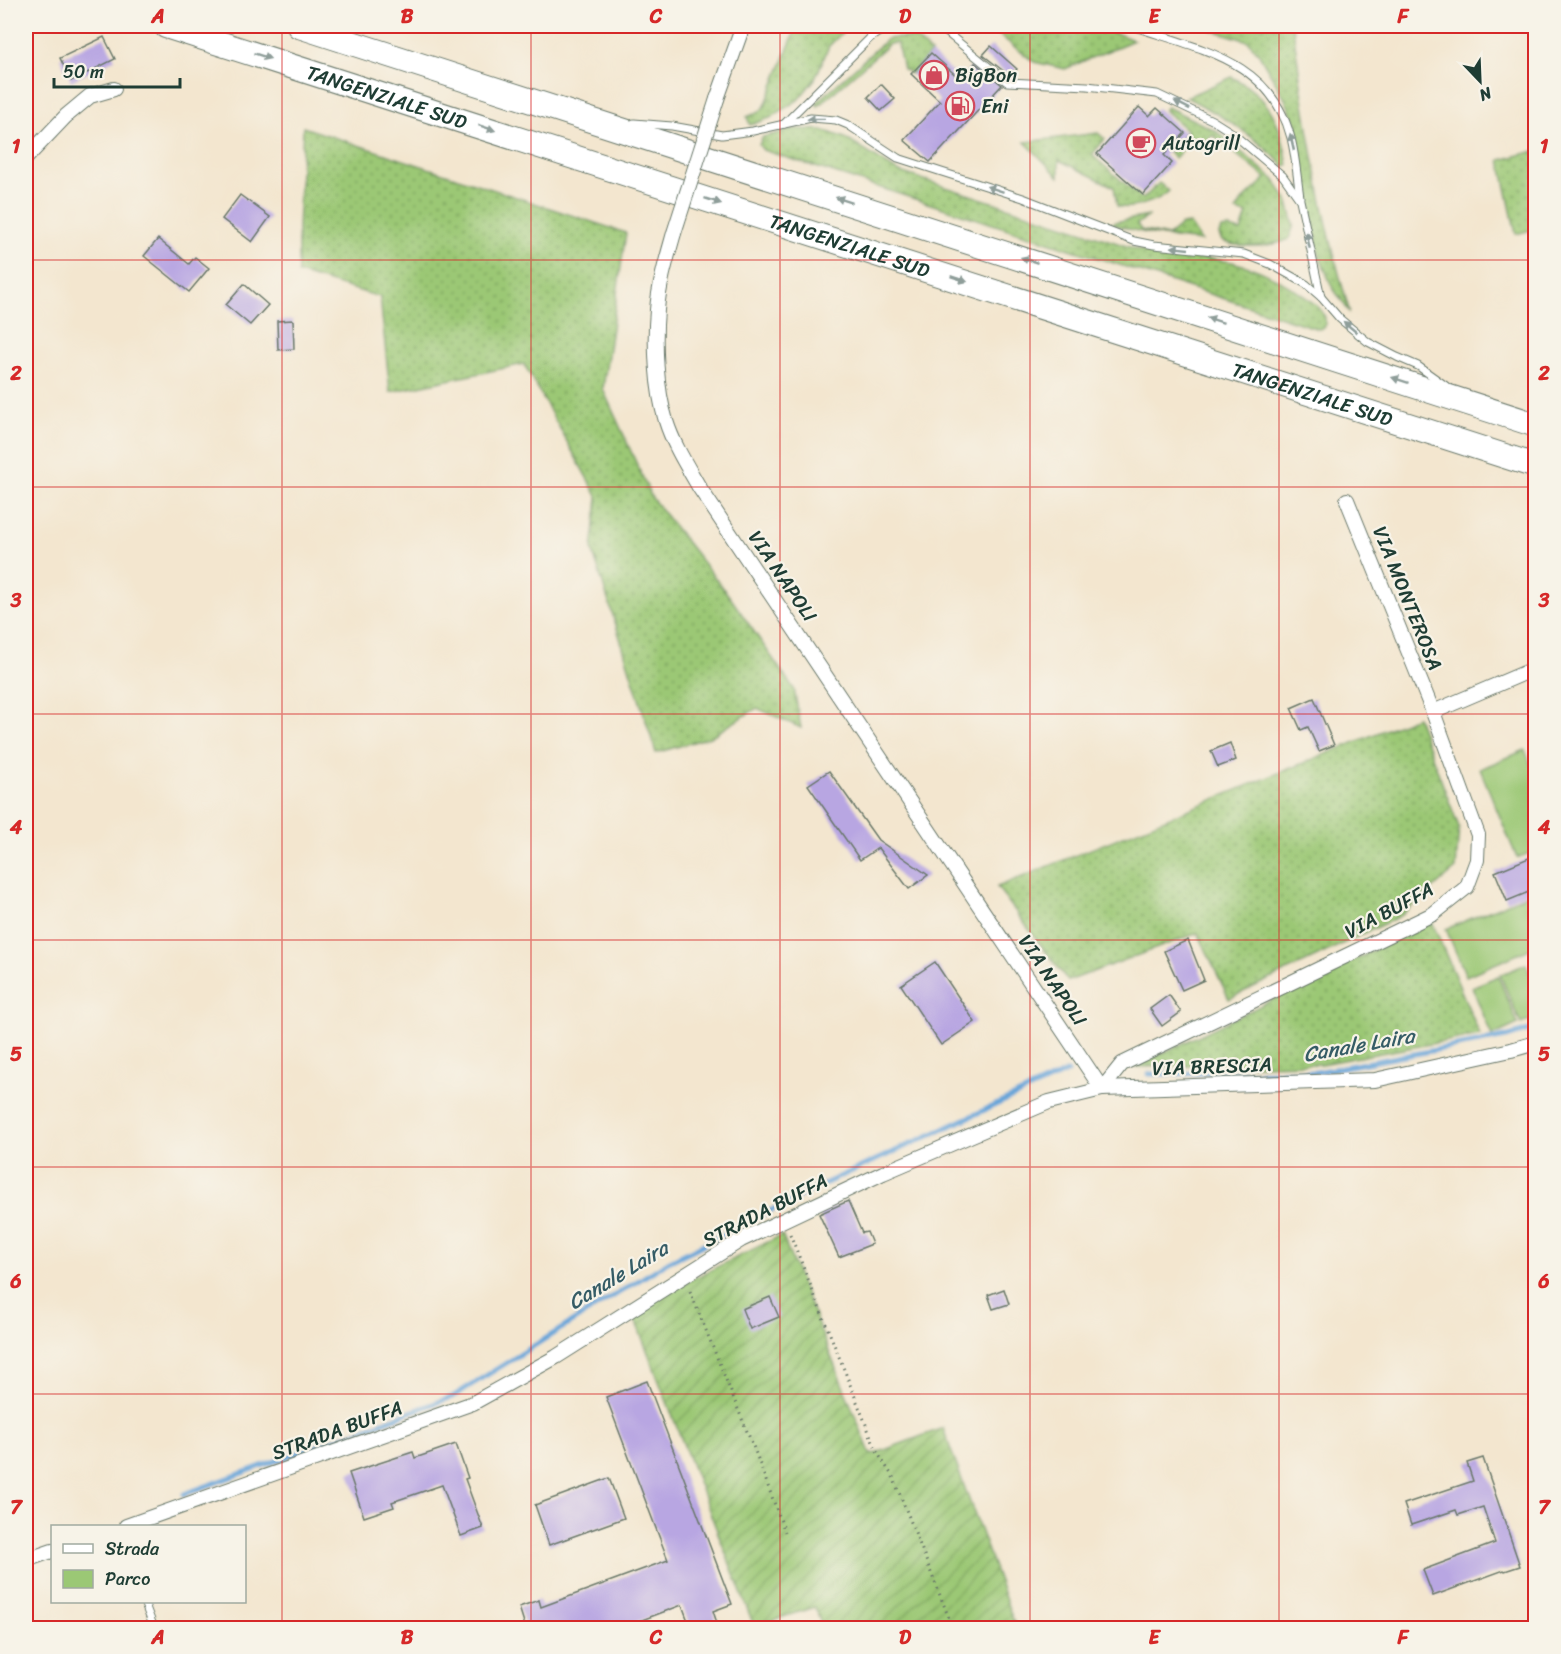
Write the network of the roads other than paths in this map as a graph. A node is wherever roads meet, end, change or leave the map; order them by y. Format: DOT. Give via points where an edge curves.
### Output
graph roads {
  1 [pos="166,26"];
  2 [pos="299,26"];
  3 [pos="743,26"];
  4 [pos="889,26"];
  5 [pos="934,26"];
  6 [pos="1132,26"];
  7 [pos="114,89"];
  8 [pos="595,120"];
  9 [pos="783,124"];
  10 [pos="26,158"];
  11 [pos="1300,200"];
  12 [pos="1321,297"];
  13 [pos="1470,403"];
  14 [pos="1536,425"];
  15 [pos="1536,466"];
  16 [pos="1347,500"];
  17 [pos="1536,668"];
  18 [pos="1433,712"];
  19 [pos="1536,1043"];
  20 [pos="1102,1089"];
  21 [pos="132,1525"];
  22 [pos="51,1551"];
  23 [pos="26,1560"];
  24 [pos="144,1603"];
  25 [pos="154,1629"];
  1 -- 15 [label="highway, TANGENZIALE SUD, one-way"];
  2 -- 8 [label="highway, TANGENZIALE SUD"];
  3 -- 20 [label="street, VIA NAPOLI, bridge" via="674,233 657,310 659,388 666,421 699,487"];
  4 -- 9 [label="lane" via="870,38"];
  11 -- 5 [label="lane, one-way" via="1283,176 1231,132 1172,100 1157,94 1087,86 1007,82"];
  11 -- 6 [label="lane, one-way" via="1288,127 1259,81 1230,60"];
  7 -- 10 [label="street" via="90,96"];
  8 -- 9 [label="lane" via="672,126 722,135"];
  13 -- 8 [label="highway, TANGENZIALE SUD, one-way"];
  12 -- 9 [label="lane, one-way" via="1306,284 1257,258 1134,241 1023,198 898,158 837,120 811,118"];
  12 -- 11 [label="lane, one-way"];
  13 -- 12 [label="lane, one-way" via="1418,366 1368,342"];
  13 -- 14 [label="highway, TANGENZIALE SUD"];
  16 -- 18 [label="street, VIA MONTEROSA"];
  17 -- 18 [label="street"];
  18 -- 20 [label="street, VIA BUFFA" via="1478,835 1477,860 1467,886 1433,914 1122,1064"];
  19 -- 20 [label="street, VIA BRESCIA" via="1375,1080"];
  20 -- 21 [label="street, STRADA BUFFA" via="1049,1102 883,1173 741,1240 556,1358 473,1403"];
  22 -- 23 [label="street"];
  24 -- 25 [label="lane"];
}
